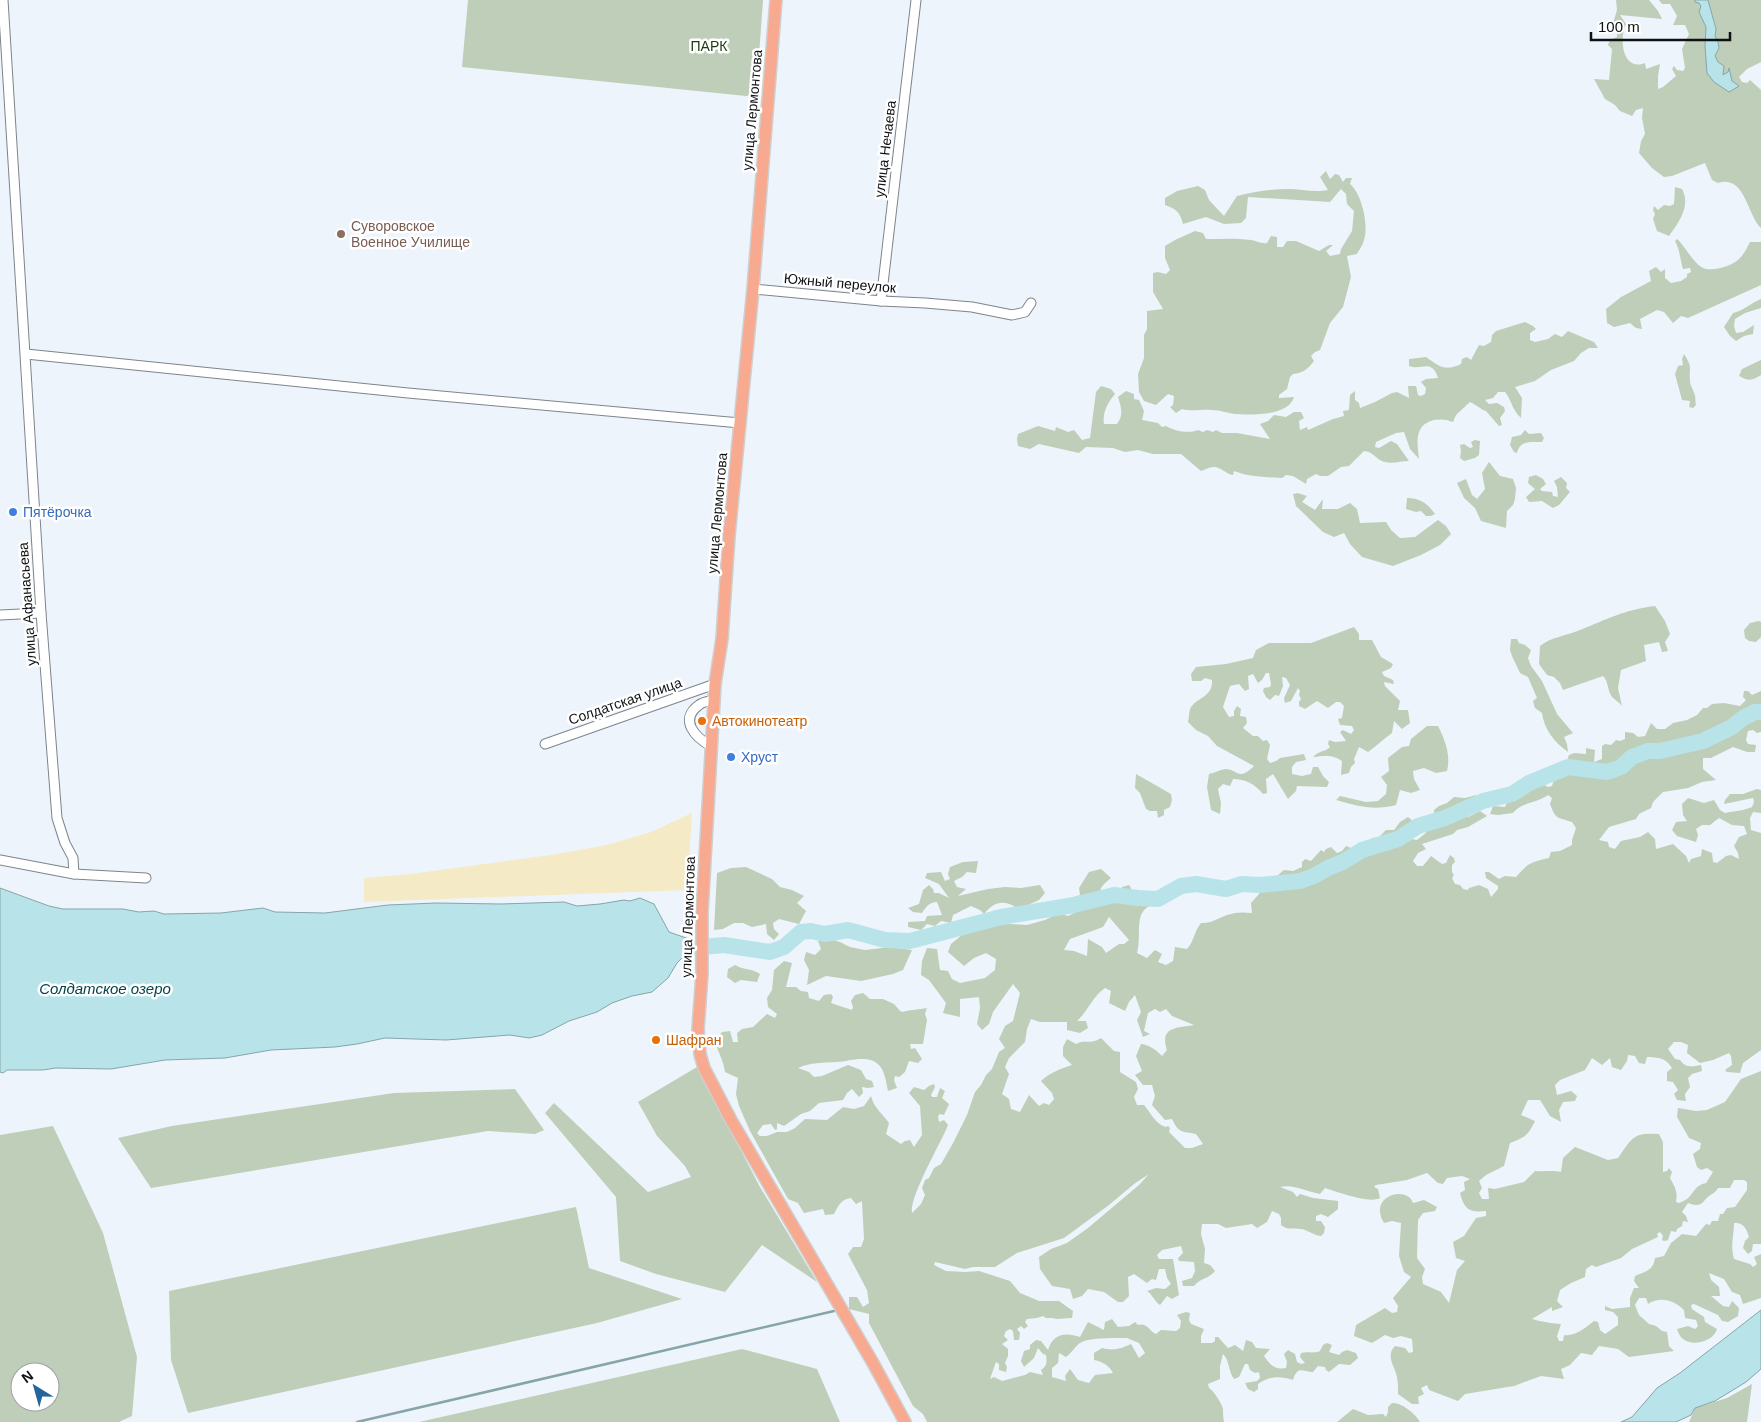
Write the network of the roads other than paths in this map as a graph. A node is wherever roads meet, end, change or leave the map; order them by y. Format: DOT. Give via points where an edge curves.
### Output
graph roads {
  1 [pos="3,0"];
  2 [pos="776,0"];
  3 [pos="916,0"];
  4 [pos="753,289"];
  5 [pos="881,301"];
  6 [pos="1031,303"];
  7 [pos="26,354"];
  8 [pos="740,423"];
  9 [pos="41,614"];
  10 [pos="0,615"];
  11 [pos="715,684"];
  12 [pos="714,700"];
  13 [pos="545,744"];
  14 [pos="711,746"];
  15 [pos="0,860"];
  16 [pos="74,874"];
  17 [pos="146,878"];
  18 [pos="905,1422"];
  1 -- 7 [label="street, улица Афанасьева"];
  2 -- 4 [label="main road, улица Лермонтова"];
  3 -- 5 [label="street, улица Нечаева"];
  4 -- 5 [label="street, Южный переулок"];
  4 -- 8 [label="main road, улица Лермонтова"];
  5 -- 6 [label="street, Южный переулок" via="972,307 1012,315 1025,312"];
  7 -- 8 [label="street"];
  7 -- 9 [label="street, улица Афанасьева"];
  8 -- 11 [label="main road, улица Лермонтова" via="722,639"];
  9 -- 10 [label="street"];
  9 -- 16 [label="street, улица Афанасьева" via="58,818"];
  11 -- 12 [label="main road, улица Лермонтова"];
  11 -- 13 [label="street, Солдатская улица"];
  12 -- 14 [label="main road, улица Лермонтова"];
  12 -- 14 [label="street" via="699,705 689,723 700,740"];
  14 -- 18 [label="main road, улица Лермонтова" via="698,1029 702,1061 717,1095"];
  15 -- 16 [label="street"];
  16 -- 17 [label="street"];
}
